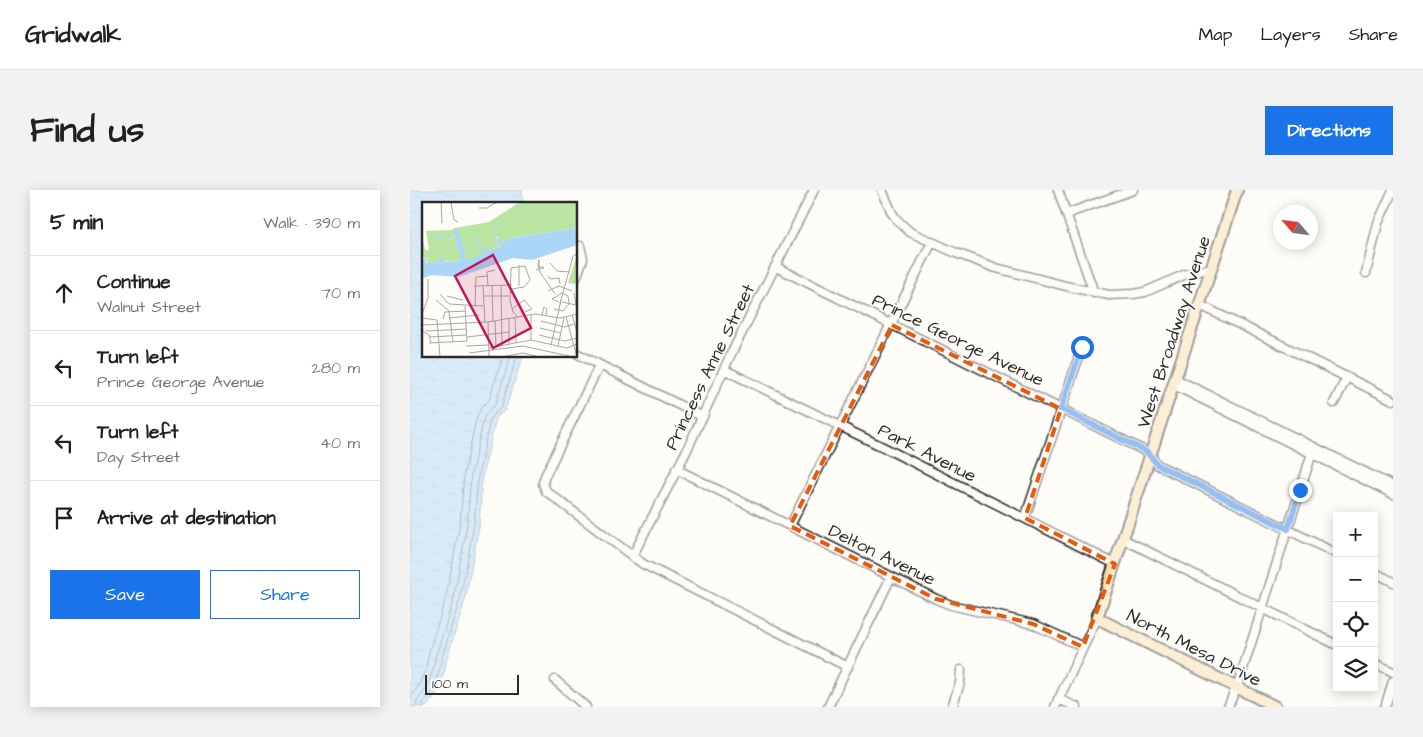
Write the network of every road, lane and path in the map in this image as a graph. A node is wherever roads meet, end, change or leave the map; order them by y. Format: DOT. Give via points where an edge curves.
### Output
graph roads {
  1 [pos="814,190"];
  2 [pos="882,190"];
  3 [pos="1058,190"];
  4 [pos="1133,190"];
  5 [pos="1237,190"];
  6 [pos="1393,190"];
  7 [pos="1066,214"];
  8 [pos="932,242"];
  9 [pos="580,246"];
  10 [pos="776,267"];
  11 [pos="1212,268"];
  12 [pos="578,273"];
  13 [pos="1366,273"];
  14 [pos="1094,293"];
  15 [pos="1200,305"];
  16 [pos="892,325"];
  17 [pos="1082,347"];
  18 [pos="578,354"];
  19 [pos="599,366"];
  20 [pos="724,370"];
  21 [pos="1347,377"];
  22 [pos="1175,382"];
  23 [pos="1393,400"];
  24 [pos="1334,403"];
  25 [pos="1061,409"];
  26 [pos="703,417"];
  27 [pos="841,427"];
  28 [pos="1312,450"];
  29 [pos="1151,456"];
  30 [pos="676,470"];
  31 [pos="1393,486"];
  32 [pos="1393,494"];
  33 [pos="1024,518"];
  34 [pos="790,526"];
  35 [pos="1288,529"];
  36 [pos="1123,539"];
  37 [pos="1333,552"];
  38 [pos="632,557"];
  39 [pos="1115,564"];
  40 [pos="1378,574"];
  41 [pos="891,577"];
  42 [pos="1393,582"];
  43 [pos="1263,608"];
  44 [pos="1097,618"];
  45 [pos="1333,643"];
  46 [pos="1083,647"];
  47 [pos="1378,665"];
  48 [pos="848,667"];
  49 [pos="961,670"];
  50 [pos="1393,672"];
  51 [pos="555,680"];
  52 [pos="1393,681"];
  53 [pos="1237,687"];
  54 [pos="1391,693"];
  55 [pos="1058,699"];
  56 [pos="586,707"];
  57 [pos="828,707"];
  58 [pos="952,707"];
  59 [pos="1055,707"];
  60 [pos="1077,707"];
  61 [pos="1228,707"];
  62 [pos="1276,707"];
  63 [pos="1385,707"];
  1 -- 10 [label="street, Princess Anne Street"];
  2 -- 8 [label="street" via="897,220 910,232"];
  3 -- 7 [label="street"];
  4 -- 7 [label="street"];
  5 -- 11 [label="main road, West Broadway Avenue"];
  6 -- 13 [label="street" via="1378,223"];
  7 -- 14 [label="street"];
  8 -- 14 [label="street" via="1014,273"];
  8 -- 16 [label="street"];
  9 -- 12 [label="street" via="583,259"];
  10 -- 16 [label="street, Prince George Avenue"];
  10 -- 20 [label="street, Princess Anne Street"];
  11 -- 14 [label="street" via="1186,274 1145,292 1122,295"];
  11 -- 15 [label="main road, West Broadway Avenue"];
  15 -- 21 [label="street"];
  15 -- 22 [label="main road, West Broadway Avenue"];
  16 -- 25 [label="street, Prince George Avenue"];
  16 -- 27 [label="street"];
  17 -- 25 [label="street"];
  18 -- 19 [label="street"];
  19 -- 26 [label="street"];
  19 -- 38 [label="street" via="545,476 544,487"];
  20 -- 26 [label="street, Princess Anne Street"];
  20 -- 27 [label="street, Park Avenue"];
  21 -- 23 [label="street"];
  21 -- 24 [label="street"];
  22 -- 28 [label="street"];
  22 -- 29 [label="main road, West Broadway Avenue"];
  25 -- 29 [label="street, Prince George Avenue"];
  25 -- 33 [label="street"];
  26 -- 30 [label="street, Princess Anne Street"];
  27 -- 33 [label="street, Park Avenue"];
  27 -- 34 [label="street"];
  28 -- 31 [label="street"];
  28 -- 32 [label="street"];
  28 -- 35 [label="street"];
  29 -- 35 [label="street, Prince George Avenue" via="1158,465"];
  29 -- 36 [label="main road, West Broadway Avenue"];
  30 -- 34 [label="street, Delton Avenue"];
  30 -- 38 [label="street, Princess Anne Street"];
  33 -- 39 [label="street, Park Avenue"];
  34 -- 41 [label="street, Delton Avenue"];
  35 -- 37 [label="street, Prince George Avenue"];
  35 -- 43 [label="street"];
  36 -- 39 [label="main road, West Broadway Avenue"];
  36 -- 43 [label="street"];
  38 -- 48 [label="street"];
  39 -- 44 [label="main road, West Broadway Avenue"];
  40 -- 42 [label="street"];
  41 -- 46 [label="street, Delton Avenue" via="951,605 1033,624"];
  41 -- 48 [label="street"];
  43 -- 45 [label="street"];
  43 -- 53 [label="street"];
  44 -- 46 [label="street, West Broadway Avenue"];
  44 -- 53 [label="main road, North Mesa Drive"];
  46 -- 55 [label="street, West Broadway Avenue"];
  47 -- 50 [label="street"];
  48 -- 57 [label="street"];
  49 -- 58 [label="street"];
  51 -- 56 [label="street"];
  52 -- 54 [label="street"];
  53 -- 61 [label="street"];
  53 -- 62 [label="main road, North Mesa Drive"];
  54 -- 63 [label="street"];
  55 -- 59 [label="street, West Broadway Avenue"];
  55 -- 60 [label="street"];
}
